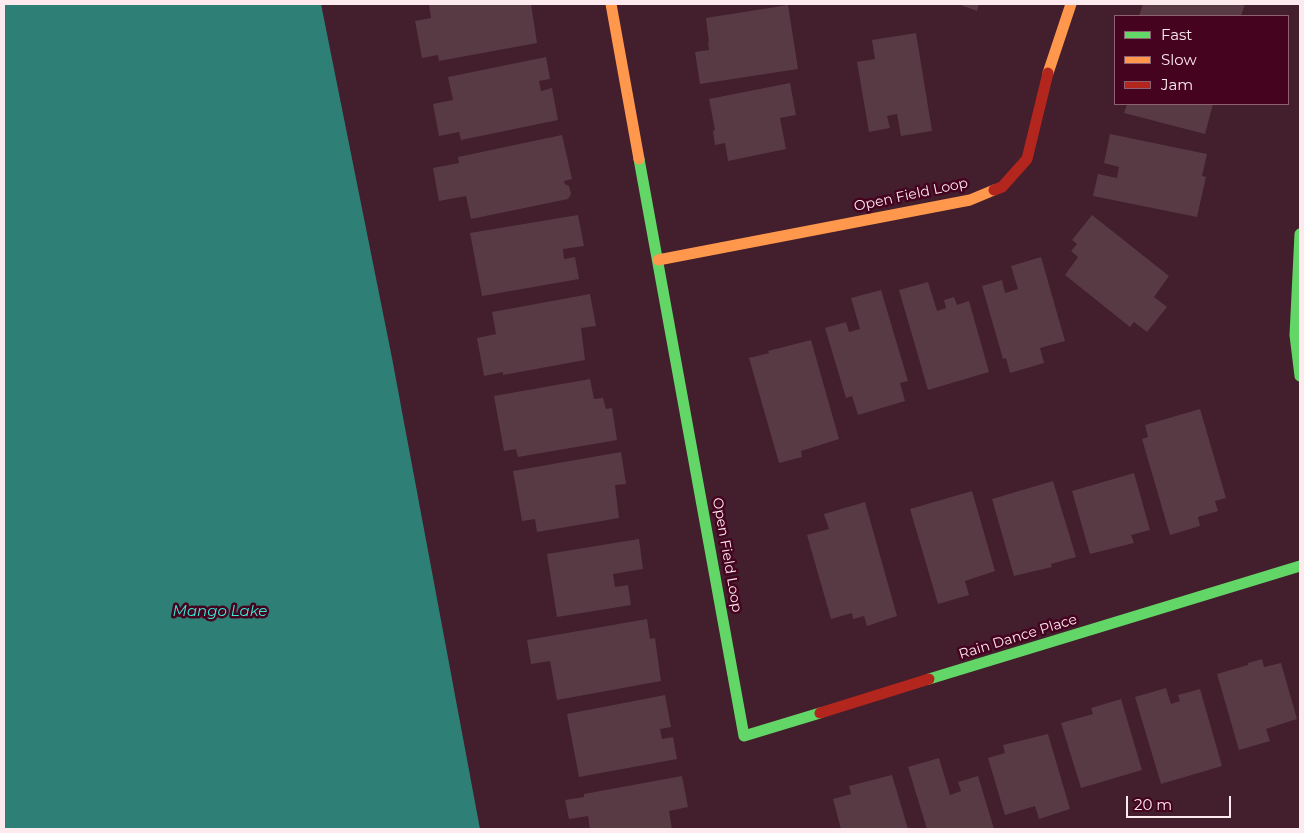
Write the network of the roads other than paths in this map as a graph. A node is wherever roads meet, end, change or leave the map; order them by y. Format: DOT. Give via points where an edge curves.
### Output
graph roads {
  1 [pos="611,4"];
  2 [pos="1071,4"];
  3 [pos="1300,234"];
  4 [pos="658,260"];
  5 [pos="1300,376"];
  6 [pos="1300,566"];
  7 [pos="744,736"];
  1 -- 4 [label="street, Open Field Loop"];
  2 -- 4 [label="street, Open Field Loop" via="1052,58 1027,159 1002,187 970,200"];
  3 -- 5 [label="street" via="1295,335"];
  4 -- 7 [label="street, Open Field Loop"];
  6 -- 7 [label="street, Rain Dance Place"];
}
